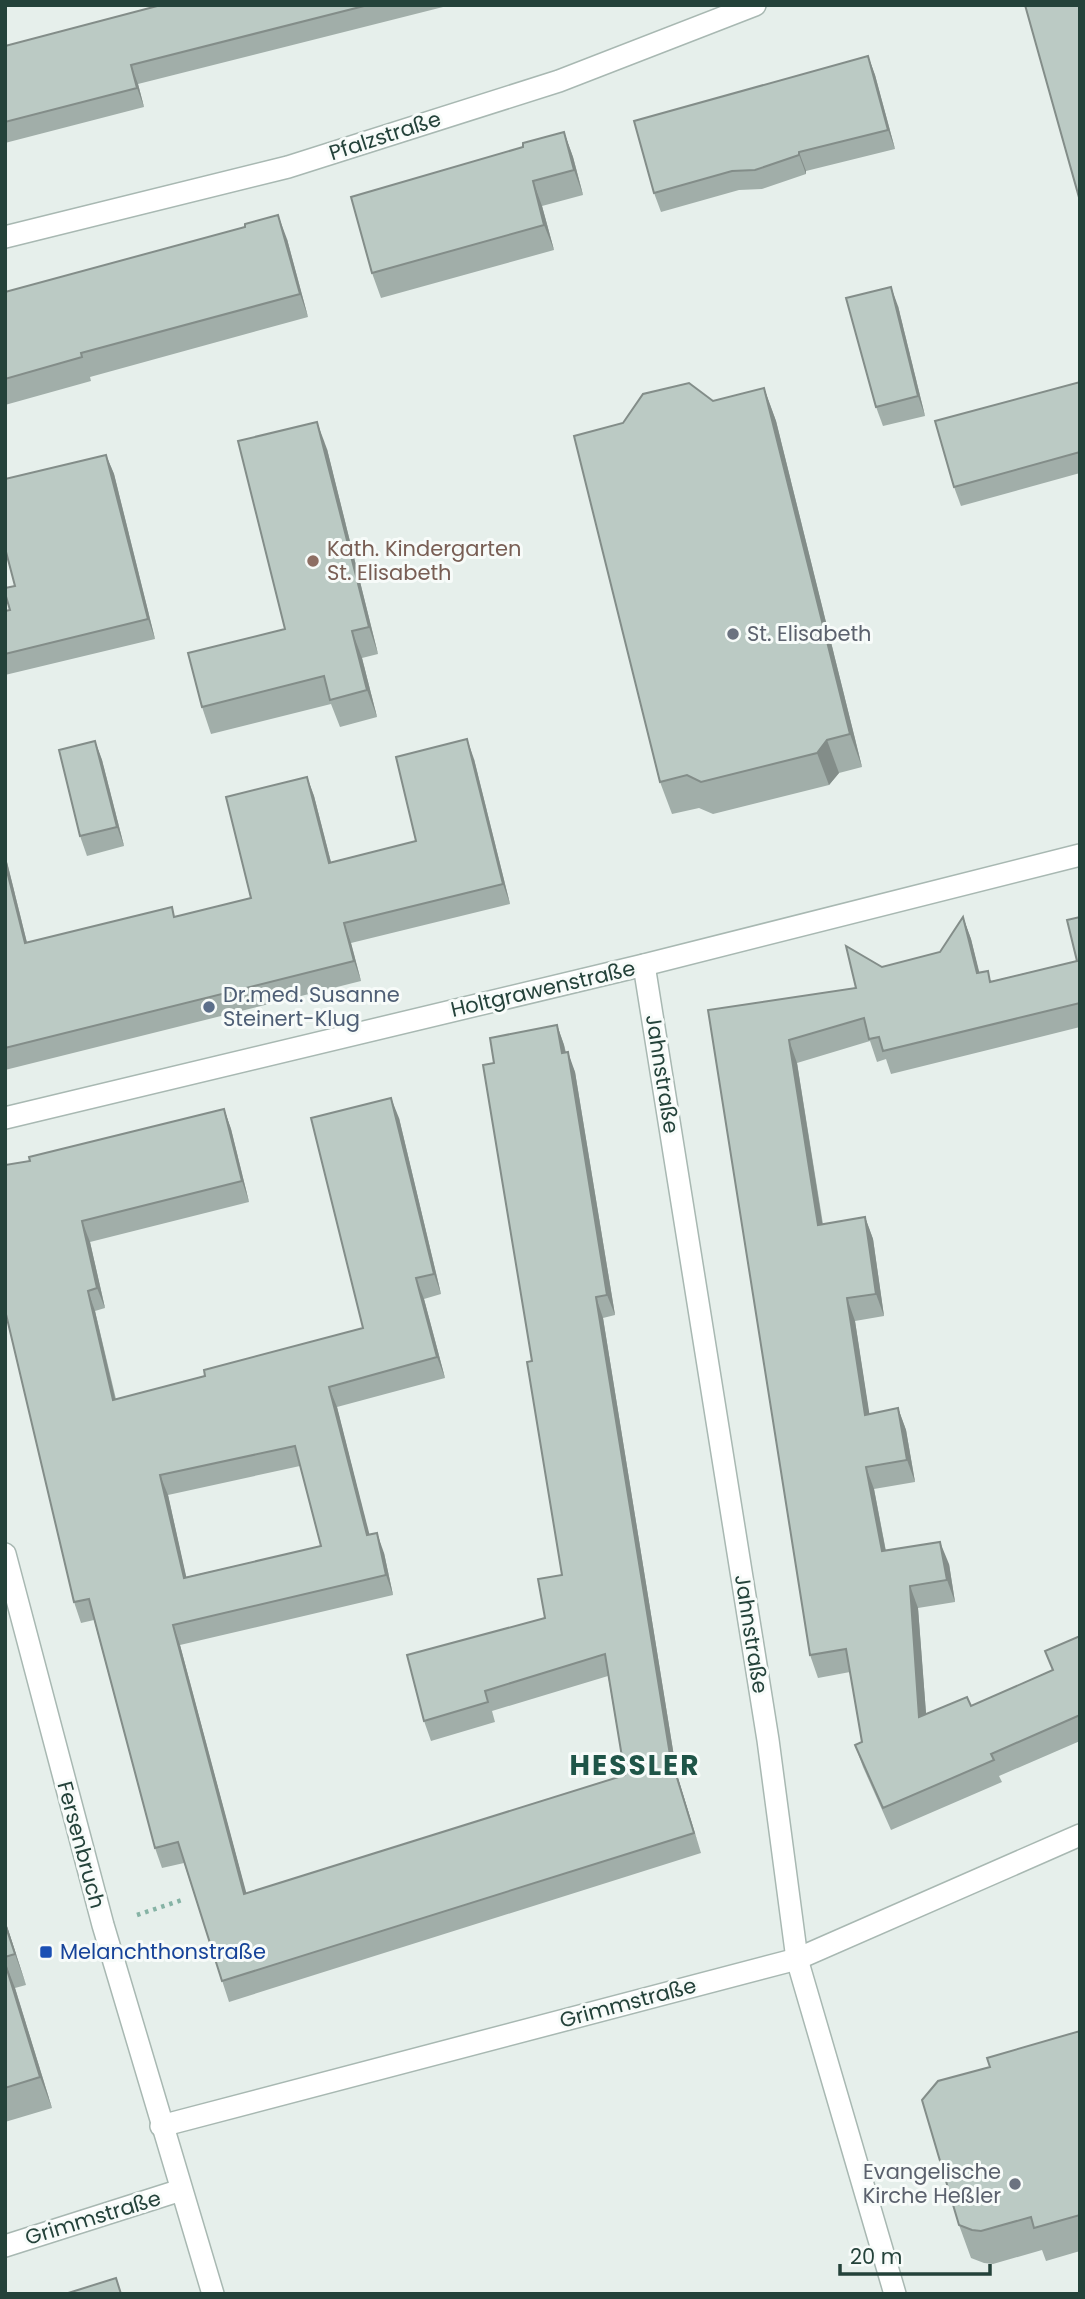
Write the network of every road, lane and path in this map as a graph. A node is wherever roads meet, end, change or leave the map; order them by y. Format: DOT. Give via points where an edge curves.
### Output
graph roads {
  1 [pos="755,5"];
  2 [pos="5,237"];
  3 [pos="1080,855"];
  4 [pos="644,965"];
  5 [pos="5,1118"];
  6 [pos="5,1554"];
  7 [pos="1080,1835"];
  8 [pos="182,1900"];
  9 [pos="103,1925"];
  10 [pos="797,1959"];
  11 [pos="161,2126"];
  12 [pos="181,2190"];
  13 [pos="5,2246"];
  14 [pos="213,2294"];
  15 [pos="895,2294"];
  1 -- 2 [label="street, Pfalzstraße" via="559,81 288,167"];
  3 -- 4 [label="street, Holtgrawenstraße"];
  4 -- 5 [label="street, Holtgrawenstraße"];
  4 -- 10 [label="street, Jahnstraße" via="768,1740"];
  6 -- 9 [label="street, Fersenbruch"];
  7 -- 10 [label="street, Grimmstraße"];
  8 -- 9 [label="path"];
  9 -- 11 [label="street, Fersenbruch"];
  10 -- 11 [label="street, Grimmstraße"];
  10 -- 15 [label="street, Jahnstraße"];
  11 -- 12 [label="street, Fersenbruch"];
  12 -- 13 [label="street, Grimmstraße"];
  12 -- 14 [label="street, Fersenbruch"];
}
